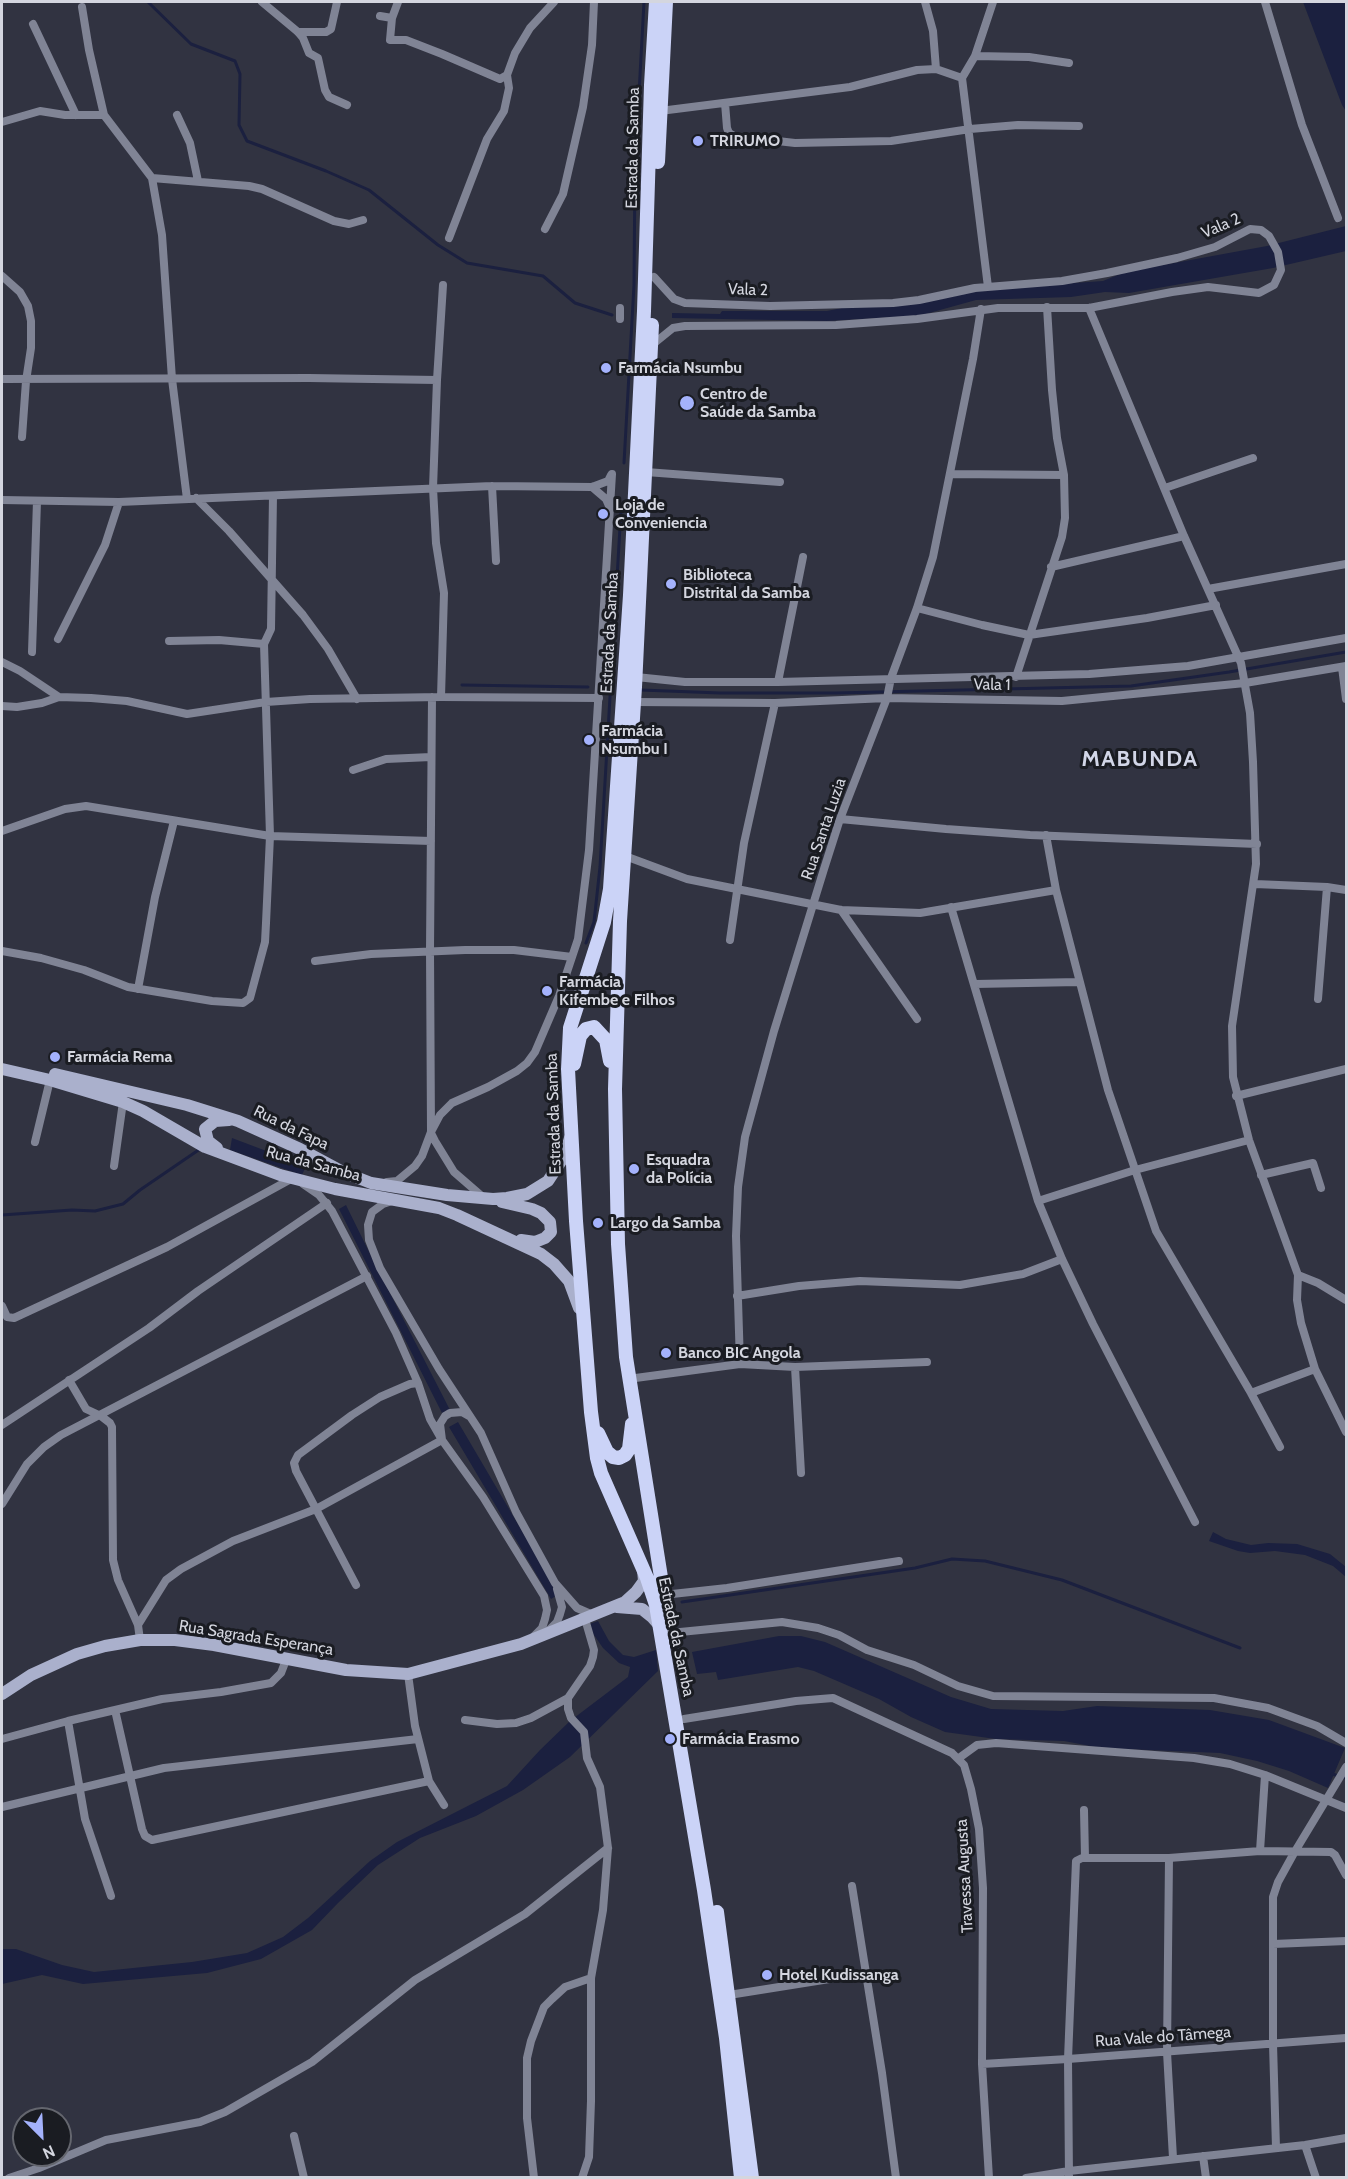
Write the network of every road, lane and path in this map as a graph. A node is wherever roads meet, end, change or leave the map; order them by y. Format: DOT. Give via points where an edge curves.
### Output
graph roads {
  1 [pos="262,2"];
  2 [pos="337,2"];
  3 [pos="398,2"];
  4 [pos="554,2"];
  5 [pos="594,2"];
  6 [pos="656,2"];
  7 [pos="666,2"];
  8 [pos="925,2"];
  9 [pos="993,2"];
  10 [pos="1265,2"];
  11 [pos="82,7"];
  12 [pos="380,16"];
  13 [pos="392,18"];
  14 [pos="33,24"];
  15 [pos="298,32"];
  16 [pos="975,56"];
  17 [pos="1069,63"];
  18 [pos="936,69"];
  19 [pos="507,75"];
  20 [pos="962,78"];
  21 [pos="725,103"];
  22 [pos="347,105"];
  23 [pos="660,111"];
  24 [pos="76,115"];
  25 [pos="104,115"];
  26 [pos="177,115"];
  27 [pos="2,122"];
  28 [pos="1079,126"];
  29 [pos="969,129"];
  30 [pos="152,178"];
  31 [pos="198,181"];
  32 [pos="1338,218"];
  33 [pos="363,220"];
  34 [pos="545,229"];
  35 [pos="449,238"];
  36 [pos="2,276"];
  37 [pos="654,277"];
  38 [pos="443,285"];
  39 [pos="988,287"];
  40 [pos="1047,307"];
  41 [pos="620,308"];
  42 [pos="1089,308"];
  43 [pos="981,309"];
  44 [pos="620,319"];
  45 [pos="652,345"];
  46 [pos="2,379"];
  47 [pos="172,379"];
  48 [pos="437,380"];
  49 [pos="26,381"];
  50 [pos="22,437"];
  51 [pos="1253,458"];
  52 [pos="646,472"];
  53 [pos="951,474"];
  54 [pos="1064,476"];
  55 [pos="780,482"];
  56 [pos="492,486"];
  57 [pos="592,487"];
  58 [pos="434,488"];
  59 [pos="1165,488"];
  60 [pos="273,496"];
  61 [pos="191,499"];
  62 [pos="2,500"];
  63 [pos="37,501"];
  64 [pos="119,502"];
  65 [pos="610,509"];
  66 [pos="1184,536"];
  67 [pos="803,557"];
  68 [pos="496,561"];
  69 [pos="1347,564"];
  70 [pos="1051,567"];
  71 [pos="272,579"];
  72 [pos="1208,588"];
  73 [pos="1216,605"];
  74 [pos="917,608"];
  75 [pos="1029,634"];
  76 [pos="1347,638"];
  77 [pos="58,639"];
  78 [pos="169,641"];
  79 [pos="264,644"];
  80 [pos="32,652"];
  81 [pos="1240,660"];
  82 [pos="2,662"];
  83 [pos="1344,666"];
  84 [pos="636,677"];
  85 [pos="1016,677"];
  86 [pos="891,679"];
  87 [pos="1245,680"];
  88 [pos="778,682"];
  89 [pos="887,696"];
  90 [pos="59,697"];
  91 [pos="437,697"];
  92 [pos="599,698"];
  93 [pos="357,699"];
  94 [pos="1347,699"];
  95 [pos="266,702"];
  96 [pos="634,702"];
  97 [pos="775,704"];
  98 [pos="2,706"];
  99 [pos="431,757"];
  100 [pos="353,770"];
  101 [pos="840,819"];
  102 [pos="174,821"];
  103 [pos="2,831"];
  104 [pos="1046,835"];
  105 [pos="270,836"];
  106 [pos="431,841"];
  107 [pos="1257,844"];
  108 [pos="625,856"];
  109 [pos="1255,884"];
  110 [pos="1327,887"];
  111 [pos="737,890"];
  112 [pos="1056,890"];
  113 [pos="1347,890"];
  114 [pos="815,905"];
  115 [pos="951,907"];
  116 [pos="841,910"];
  117 [pos="730,940"];
  118 [pos="430,950"];
  119 [pos="2,951"];
  120 [pos="572,957"];
  121 [pos="315,961"];
  122 [pos="1079,982"];
  123 [pos="975,984"];
  124 [pos="138,989"];
  125 [pos="1318,999"];
  126 [pos="916,1019"];
  127 [pos="2,1061"];
  128 [pos="2,1069"];
  129 [pos="1347,1069"];
  130 [pos="50,1080"];
  131 [pos="615,1089"];
  132 [pos="568,1090"];
  133 [pos="1236,1096"];
  134 [pos="123,1102"];
  135 [pos="250,1126"];
  136 [pos="431,1132"];
  137 [pos="571,1134"];
  138 [pos="1249,1140"];
  139 [pos="35,1142"];
  140 [pos="240,1159"];
  141 [pos="114,1166"];
  142 [pos="1135,1170"];
  143 [pos="1261,1175"];
  144 [pos="286,1177"];
  145 [pos="361,1178"];
  146 [pos="1321,1188"];
  147 [pos="484,1198"];
  148 [pos="408,1201"];
  149 [pos="1038,1201"];
  150 [pos="327,1203"];
  151 [pos="486,1228"];
  152 [pos="1062,1259"];
  153 [pos="1298,1275"];
  154 [pos="367,1276"];
  155 [pos="737,1296"];
  156 [pos="1344,1296"];
  157 [pos="2,1306"];
  158 [pos="584,1323"];
  159 [pos="927,1362"];
  160 [pos="740,1364"];
  161 [pos="795,1367"];
  162 [pos="1315,1370"];
  163 [pos="628,1379"];
  164 [pos="69,1380"];
  165 [pos="418,1383"];
  166 [pos="1251,1393"];
  167 [pos="632,1404"];
  168 [pos="591,1412"];
  169 [pos="101,1416"];
  170 [pos="473,1419"];
  171 [pos="2,1425"];
  172 [pos="1347,1432"];
  173 [pos="442,1440"];
  174 [pos="1280,1446"];
  175 [pos="801,1473"];
  176 [pos="2,1504"];
  177 [pos="316,1509"];
  178 [pos="1195,1522"];
  179 [pos="898,1561"];
  180 [pos="643,1568"];
  181 [pos="555,1583"];
  182 [pos="356,1585"];
  183 [pos="663,1595"];
  184 [pos="613,1607"];
  185 [pos="590,1617"];
  186 [pos="138,1625"];
  187 [pos="543,1635"];
  188 [pos="666,1637"];
  189 [pos="140,1640"];
  190 [pos="521,1644"];
  191 [pos="286,1660"];
  192 [pos="673,1672"];
  193 [pos="408,1674"];
  194 [pos="2,1694"];
  195 [pos="568,1698"];
  196 [pos="115,1710"];
  197 [pos="684,1719"];
  198 [pos="465,1720"];
  199 [pos="69,1721"];
  200 [pos="2,1739"];
  201 [pos="418,1739"];
  202 [pos="1347,1743"];
  203 [pos="959,1758"];
  204 [pos="1347,1767"];
  205 [pos="1265,1774"];
  206 [pos="130,1777"];
  207 [pos="429,1781"];
  208 [pos="78,1789"];
  209 [pos="1327,1802"];
  210 [pos="444,1805"];
  211 [pos="2,1807"];
  212 [pos="1347,1808"];
  213 [pos="1084,1810"];
  214 [pos="608,1848"];
  215 [pos="1260,1851"];
  216 [pos="1294,1852"];
  217 [pos="1085,1858"];
  218 [pos="1169,1858"];
  219 [pos="1347,1875"];
  220 [pos="852,1886"];
  221 [pos="111,1896"];
  222 [pos="1347,1941"];
  223 [pos="1273,1944"];
  224 [pos="867,1973"];
  225 [pos="591,1978"];
  226 [pos="729,1995"];
  227 [pos="1347,2038"];
  228 [pos="1273,2044"];
  229 [pos="1167,2052"];
  230 [pos="1068,2060"];
  231 [pos="982,2064"];
  232 [pos="294,2136"];
  233 [pos="1347,2138"];
  234 [pos="1305,2145"];
  235 [pos="1276,2148"];
  236 [pos="1203,2156"];
  237 [pos="1173,2158"];
  238 [pos="1069,2174"];
  239 [pos="9,2178"];
  240 [pos="304,2178"];
  241 [pos="534,2178"];
  242 [pos="582,2178"];
  243 [pos="741,2178"];
  244 [pos="752,2178"];
  245 [pos="896,2178"];
  246 [pos="989,2178"];
  247 [pos="1026,2178"];
  248 [pos="1206,2178"];
  249 [pos="1316,2178"];
  1 -- 15 [label="street"];
  2 -- 15 [label="street" via="331,29"];
  3 -- 13 [label="street"];
  4 -- 19 [label="street" via="530,28"];
  5 -- 34 [label="street" via="584,107 563,194"];
  6 -- 132 [label="main road, Estrada da Samba" via="630,595 611,868 604,922 570,1028"];
  7 -- 23 [label="main road, Estrada da Samba"];
  8 -- 18 [label="street" via="933,31"];
  9 -- 16 [label="street"];
  10 -- 32 [label="street" via="1302,125"];
  11 -- 25 [label="street"];
  12 -- 13 [label="street"];
  13 -- 19 [label="street" via="390,40 406,40 497,79"];
  14 -- 24 [label="street"];
  15 -- 22 [label="street" via="309,53 318,58 329,98"];
  16 -- 17 [label="street" via="1029,57"];
  16 -- 20 [label="street"];
  18 -- 20 [label="street"];
  18 -- 21 [label="street" via="850,87"];
  19 -- 35 [label="street" via="509,88 504,111 487,139"];
  20 -- 29 [label="street"];
  21 -- 23 [label="street"];
  21 -- 29 [label="street" via="729,133 769,141 891,141"];
  23 -- 37 [label="main road, Estrada da Samba"];
  24 -- 25 [label="street"];
  24 -- 27 [label="street" via="40,111"];
  25 -- 30 [label="street"];
  26 -- 31 [label="street" via="190,143"];
  28 -- 29 [label="street"];
  29 -- 39 [label="street"];
  30 -- 31 [label="street"];
  30 -- 47 [label="street" via="162,236"];
  31 -- 33 [label="street" via="262,189 334,221 349,224"];
  36 -- 49 [label="street" via="20,292 28,306 31,348"];
  37 -- 39 [label="street, Vala 2" via="674,299 685,303 770,306 893,303"];
  37 -- 45 [label="main road, Estrada da Samba"];
  38 -- 48 [label="street"];
  39 -- 42 [label="street, Vala 2" via="1062,281 1177,258 1215,247 1250,229 1269,236 1278,252 1279,278 1259,293 1208,288"];
  40 -- 42 [label="street, Vala 2"];
  40 -- 43 [label="street, Vala 2"];
  40 -- 54 [label="street" via="1053,399"];
  41 -- 44 [label="street"];
  42 -- 59 [label="street"];
  43 -- 45 [label="street, Vala 2" via="836,325 685,326 673,328"];
  43 -- 53 [label="street, Rua Santa Luzia"];
  45 -- 52 [label="main road, Estrada da Samba"];
  46 -- 49 [label="street"];
  47 -- 48 [label="street"];
  47 -- 49 [label="street"];
  47 -- 61 [label="street"];
  48 -- 58 [label="street"];
  49 -- 50 [label="street"];
  51 -- 59 [label="street"];
  52 -- 55 [label="street"];
  52 -- 84 [label="main road, Estrada da Samba"];
  53 -- 54 [label="street"];
  53 -- 74 [label="street, Rua Santa Luzia"];
  54 -- 70 [label="street" via="1065,518"];
  56 -- 57 [label="street"];
  56 -- 58 [label="street"];
  56 -- 68 [label="street"];
  57 -- 65 [label="street" via="606,499"];
  57 -- 65 [label="street, Estrada da Samba" via="608,481 612,474"];
  58 -- 60 [label="street"];
  58 -- 91 [label="street" via="436,543 444,593"];
  59 -- 66 [label="street"];
  60 -- 61 [label="street"];
  60 -- 71 [label="street"];
  61 -- 64 [label="street"];
  61 -- 71 [label="street" via="229,531"];
  62 -- 63 [label="street"];
  63 -- 64 [label="street"];
  63 -- 80 [label="street"];
  64 -- 77 [label="street" via="105,545"];
  65 -- 92 [label="street, Estrada da Samba"];
  66 -- 70 [label="street"];
  66 -- 72 [label="street"];
  67 -- 88 [label="street"];
  69 -- 72 [label="street"];
  70 -- 75 [label="street"];
  71 -- 79 [label="street" via="271,630"];
  71 -- 93 [label="street" via="328,649"];
  72 -- 73 [label="street"];
  73 -- 75 [label="street"];
  73 -- 81 [label="street"];
  74 -- 75 [label="street"];
  74 -- 86 [label="street, Rua Santa Luzia"];
  75 -- 85 [label="street"];
  76 -- 81 [label="street, Vala 1"];
  78 -- 79 [label="street"];
  79 -- 95 [label="street"];
  81 -- 85 [label="street, Vala 1"];
  81 -- 87 [label="street"];
  82 -- 90 [label="street"];
  83 -- 87 [label="street, Vala 1"];
  83 -- 94 [label="street"];
  84 -- 88 [label="street, Vala 1" via="685,682"];
  84 -- 96 [label="main road, Estrada da Samba"];
  85 -- 86 [label="street, Vala 1"];
  86 -- 88 [label="street, Vala 1"];
  86 -- 89 [label="street, Rua Santa Luzia"];
  87 -- 89 [label="street, Vala 1" via="1062,701"];
  87 -- 107 [label="street"];
  89 -- 97 [label="street, Vala 1"];
  89 -- 101 [label="street, Rua Santa Luzia"];
  90 -- 95 [label="street" via="127,701 187,714"];
  90 -- 98 [label="street" via="17,707"];
  91 -- 92 [label="street"];
  91 -- 93 [label="street"];
  91 -- 99 [label="street"];
  92 -- 120 [label="street, Estrada da Samba" via="586,885"];
  93 -- 95 [label="street"];
  95 -- 105 [label="street"];
  96 -- 97 [label="street, Vala 1"];
  96 -- 108 [label="main road, Estrada da Samba"];
  97 -- 111 [label="street"];
  99 -- 100 [label="street" via="386,759"];
  99 -- 106 [label="street"];
  101 -- 104 [label="street"];
  101 -- 114 [label="street, Rua Santa Luzia"];
  102 -- 103 [label="street" via="86,806 65,809"];
  102 -- 105 [label="street"];
  102 -- 124 [label="street" via="148,928"];
  104 -- 107 [label="street"];
  104 -- 112 [label="street"];
  105 -- 106 [label="street"];
  105 -- 124 [label="street" via="266,933 248,1001 212,1001"];
  106 -- 118 [label="street"];
  107 -- 109 [label="street"];
  108 -- 111 [label="street" via="687,879"];
  108 -- 131 [label="main road, Estrada da Samba"];
  109 -- 110 [label="street"];
  109 -- 133 [label="street" via="1232,1026"];
  110 -- 113 [label="street"];
  110 -- 125 [label="street"];
  111 -- 114 [label="street"];
  111 -- 117 [label="street"];
  112 -- 115 [label="street"];
  112 -- 122 [label="street"];
  114 -- 116 [label="street"];
  114 -- 155 [label="street, Rua Santa Luzia" via="745,1137 738,1187"];
  115 -- 116 [label="street" via="920,913"];
  115 -- 123 [label="street"];
  116 -- 126 [label="street"];
  118 -- 120 [label="street" via="514,950"];
  118 -- 121 [label="street"];
  118 -- 136 [label="street"];
  119 -- 124 [label="street" via="84,970"];
  120 -- 136 [label="street, Estrada da Samba" via="560,996 527,1063 488,1087 452,1102"];
  122 -- 123 [label="street"];
  122 -- 142 [label="street" via="1108,1090"];
  123 -- 149 [label="street"];
  127 -- 135 [label="main road, Rua da Fapa" via="187,1105"];
  128 -- 130 [label="main road, Rua da Samba"];
  129 -- 133 [label="street"];
  130 -- 134 [label="main road, Rua da Samba"];
  130 -- 139 [label="street"];
  131 -- 132 [label="main road" via="606,1040 594,1027 580,1036"];
  131 -- 163 [label="main road, Estrada da Samba" via="618,1244"];
  132 -- 137 [label="main road, Estrada da Samba"];
  133 -- 138 [label="street"];
  134 -- 140 [label="main road, Rua da Samba" via="193,1142"];
  134 -- 141 [label="street"];
  135 -- 140 [label="main road" via="221,1120 205,1128 212,1146"];
  135 -- 145 [label="main road, Rua da Fapa"];
  136 -- 145 [label="street" via="422,1156 407,1174 396,1181"];
  136 -- 147 [label="street" via="454,1172"];
  137 -- 147 [label="main road, Rua da Fapa" via="560,1164 541,1187 518,1197"];
  137 -- 158 [label="main road, Estrada da Samba"];
  138 -- 142 [label="street"];
  138 -- 143 [label="street"];
  140 -- 144 [label="main road, Rua da Samba"];
  142 -- 149 [label="street"];
  142 -- 166 [label="street" via="1156,1231"];
  143 -- 146 [label="street" via="1312,1163"];
  143 -- 153 [label="street"];
  144 -- 148 [label="main road, Rua da Samba"];
  144 -- 150 [label="street" via="309,1187"];
  144 -- 157 [label="street" via="167,1247 14,1318 8,1317"];
  145 -- 147 [label="main road, Rua da Fapa" via="403,1189"];
  147 -- 151 [label="main road" via="532,1209 550,1222 551,1232 535,1242"];
  148 -- 151 [label="main road, Rua da Samba" via="439,1208"];
  148 -- 170 [label="street" via="390,1201 372,1212 369,1240 409,1319"];
  149 -- 152 [label="street"];
  150 -- 154 [label="street"];
  150 -- 164 [label="street"];
  151 -- 158 [label="main road, Rua da Samba" via="541,1254 561,1271 576,1295"];
  152 -- 155 [label="street" via="1023,1274 960,1284 860,1281"];
  152 -- 178 [label="street"];
  153 -- 156 [label="street"];
  153 -- 162 [label="street" via="1301,1323"];
  154 -- 165 [label="street"];
  154 -- 169 [label="street"];
  155 -- 160 [label="street, Rua Santa Luzia"];
  158 -- 168 [label="main road, Estrada da Samba"];
  159 -- 161 [label="street"];
  160 -- 161 [label="street"];
  160 -- 163 [label="street"];
  161 -- 175 [label="street"];
  162 -- 166 [label="street"];
  162 -- 172 [label="street"];
  163 -- 167 [label="main road, Estrada da Samba"];
  164 -- 169 [label="street" via="86,1409"];
  164 -- 171 [label="street"];
  165 -- 173 [label="street"];
  165 -- 177 [label="street" via="380,1397 298,1455 294,1467"];
  166 -- 174 [label="street"];
  167 -- 168 [label="main road" via="629,1449 619,1458 607,1452"];
  167 -- 183 [label="main road, Estrada da Samba"];
  168 -- 180 [label="main road, Estrada da Samba" via="601,1473"];
  169 -- 176 [label="street" via="76,1426 44,1448 27,1464"];
  169 -- 186 [label="street" via="114,1432 114,1569"];
  170 -- 173 [label="street" via="455,1411 445,1416 440,1424"];
  170 -- 181 [label="street" via="516,1512"];
  173 -- 177 [label="street"];
  173 -- 190 [label="street" via="483,1497 544,1596 547,1610 542,1628"];
  177 -- 182 [label="street"];
  177 -- 186 [label="street" via="233,1541 181,1569 166,1580"];
  179 -- 183 [label="street"];
  180 -- 184 [label="main road, Rua Sagrada Esperança" via="644,1581 636,1592"];
  180 -- 188 [label="main road, Estrada da Samba"];
  181 -- 185 [label="street"];
  181 -- 187 [label="street" via="562,1607 551,1629"];
  183 -- 188 [label="main road, Estrada da Samba"];
  184 -- 185 [label="main road, Rua Sagrada Esperança"];
  184 -- 188 [label="main road" via="642,1609"];
  185 -- 187 [label="main road, Rua Sagrada Esperança"];
  185 -- 195 [label="street" via="593,1657"];
  186 -- 189 [label="street"];
  187 -- 190 [label="main road, Rua Sagrada Esperança"];
  188 -- 192 [label="main road, Estrada da Samba"];
  188 -- 202 [label="street" via="782,1623 818,1628 958,1686 993,1696 1214,1698 1268,1708 1317,1726"];
  189 -- 191 [label="main road, Rua Sagrada Esperança" via="214,1645"];
  189 -- 194 [label="main road, Rua Sagrada Esperança" via="77,1654 31,1675"];
  190 -- 193 [label="main road, Rua Sagrada Esperança"];
  191 -- 193 [label="main road, Rua Sagrada Esperança" via="346,1670"];
  191 -- 196 [label="street" via="271,1683"];
  192 -- 197 [label="main road, Estrada da Samba"];
  192 -- 243 [label="main road, Estrada da Samba" via="726,2038"];
  193 -- 201 [label="street"];
  195 -- 198 [label="street" via="516,1723"];
  195 -- 214 [label="street" via="566,1704 584,1732 587,1758 600,1787"];
  196 -- 199 [label="street"];
  196 -- 206 [label="street"];
  197 -- 203 [label="street" via="833,1698"];
  197 -- 226 [label="main road, Estrada da Samba"];
  199 -- 200 [label="street"];
  199 -- 208 [label="street"];
  201 -- 206 [label="street" via="164,1768"];
  201 -- 207 [label="street"];
  203 -- 205 [label="street" via="977,1745 996,1743 1194,1758"];
  203 -- 231 [label="street, Travessa Augusta" via="971,1789 979,1828 983,1888"];
  204 -- 209 [label="street"];
  205 -- 209 [label="street"];
  205 -- 215 [label="street"];
  206 -- 207 [label="street" via="142,1829 152,1840"];
  206 -- 208 [label="street"];
  207 -- 210 [label="street"];
  208 -- 211 [label="street"];
  208 -- 221 [label="street"];
  209 -- 212 [label="street"];
  209 -- 216 [label="street"];
  213 -- 217 [label="street"];
  214 -- 225 [label="street" via="603,1910"];
  214 -- 239 [label="street" via="525,1914 415,1980 312,2062 225,2112 200,2122 106,2140"];
  215 -- 216 [label="street"];
  215 -- 218 [label="street"];
  216 -- 219 [label="street" via="1330,1852"];
  216 -- 223 [label="street" via="1273,1897"];
  217 -- 218 [label="street"];
  217 -- 230 [label="street" via="1076,1861"];
  218 -- 229 [label="street"];
  220 -- 224 [label="street"];
  222 -- 223 [label="street"];
  223 -- 228 [label="street"];
  224 -- 226 [label="street"];
  224 -- 245 [label="street"];
  225 -- 241 [label="street" via="566,1987 544,2007 531,2041 527,2107"];
  225 -- 242 [label="street" via="589,2157"];
  226 -- 244 [label="main road, Estrada da Samba"];
  227 -- 228 [label="street, Rua Vale do Tâmega"];
  228 -- 229 [label="street, Rua Vale do Tâmega"];
  228 -- 235 [label="street"];
  229 -- 230 [label="street, Rua Vale do Tâmega"];
  229 -- 237 [label="street"];
  230 -- 231 [label="street, Rua Vale do Tâmega"];
  230 -- 238 [label="street"];
  231 -- 246 [label="street, Travessa Augusta"];
  232 -- 240 [label="street"];
  233 -- 234 [label="street"];
  234 -- 235 [label="street"];
  234 -- 249 [label="street"];
  235 -- 236 [label="street"];
  236 -- 237 [label="street"];
  236 -- 248 [label="street"];
  237 -- 238 [label="street"];
  238 -- 247 [label="street"];
}
